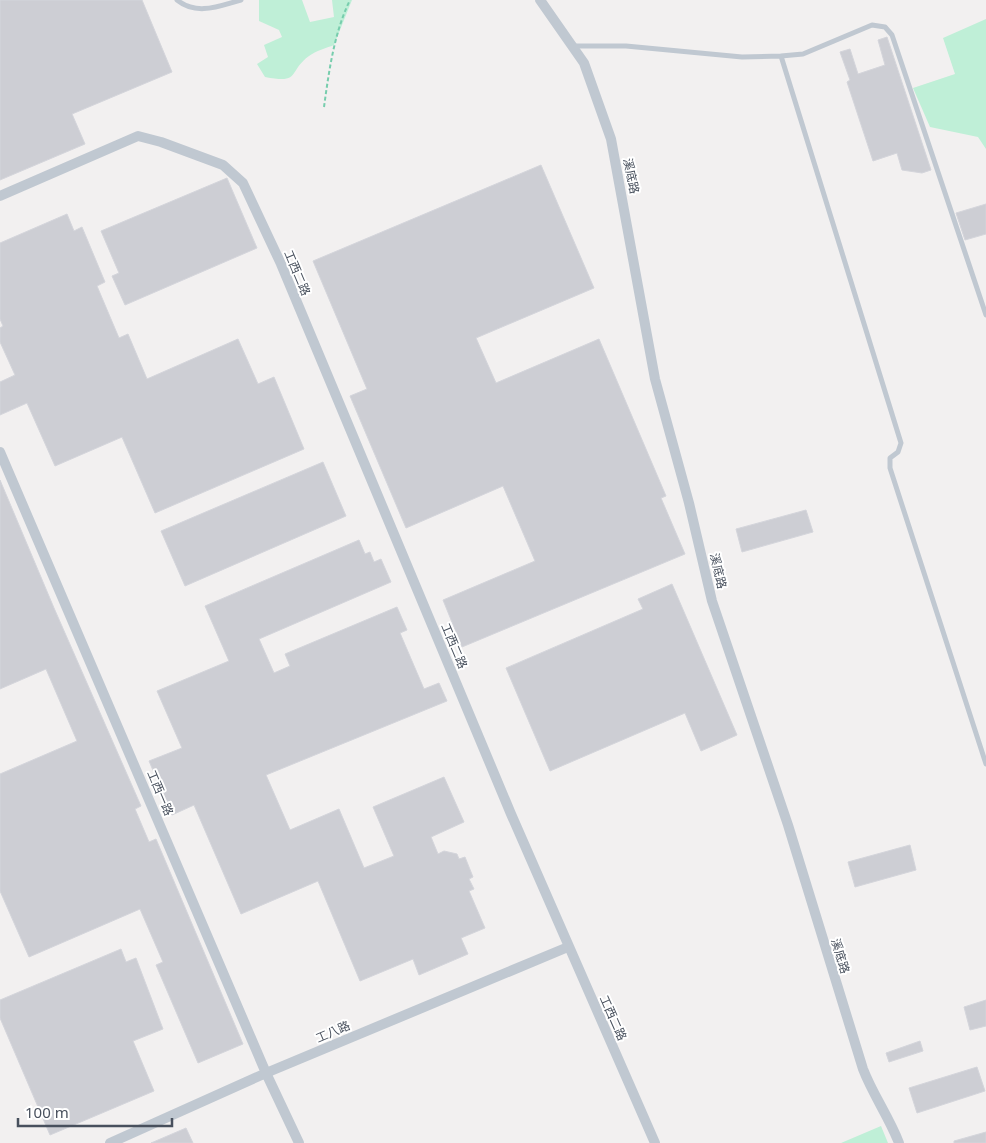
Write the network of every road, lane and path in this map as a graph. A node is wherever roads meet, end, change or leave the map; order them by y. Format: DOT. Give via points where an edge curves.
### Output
graph roads {
  1 [pos="177,0"];
  2 [pos="241,0"];
  3 [pos="350,0"];
  4 [pos="540,0"];
  5 [pos="574,46"];
  6 [pos="781,56"];
  7 [pos="324,107"];
  8 [pos="0,196"];
  9 [pos="986,315"];
  10 [pos="0,452"];
  11 [pos="986,764"];
  12 [pos="568,947"];
  13 [pos="266,1073"];
  14 [pos="110,1143"];
  15 [pos="299,1143"];
  16 [pos="655,1143"];
  17 [pos="899,1143"];
  1 -- 2 [label="lane" via="183,5 210,10"];
  3 -- 7 [label="path" via="342,17 330,66"];
  4 -- 5 [label="street, 溪底路"];
  5 -- 6 [label="lane" via="626,46 742,57"];
  5 -- 17 [label="street, 溪底路" via="584,63 611,139 655,379 712,601 788,825 863,1069"];
  6 -- 9 [label="lane" via="804,54 872,25 884,27 892,35"];
  6 -- 11 [label="lane" via="901,442 898,452 890,458 890,468"];
  8 -- 12 [label="street, 工西二路" via="138,136 223,164 243,183 281,264"];
  10 -- 13 [label="street, 工西一路"];
  12 -- 13 [label="street, 工八路"];
  12 -- 16 [label="street, 工西二路"];
  13 -- 14 [label="street, 工八路"];
  13 -- 15 [label="street, 工西一路"];
}
